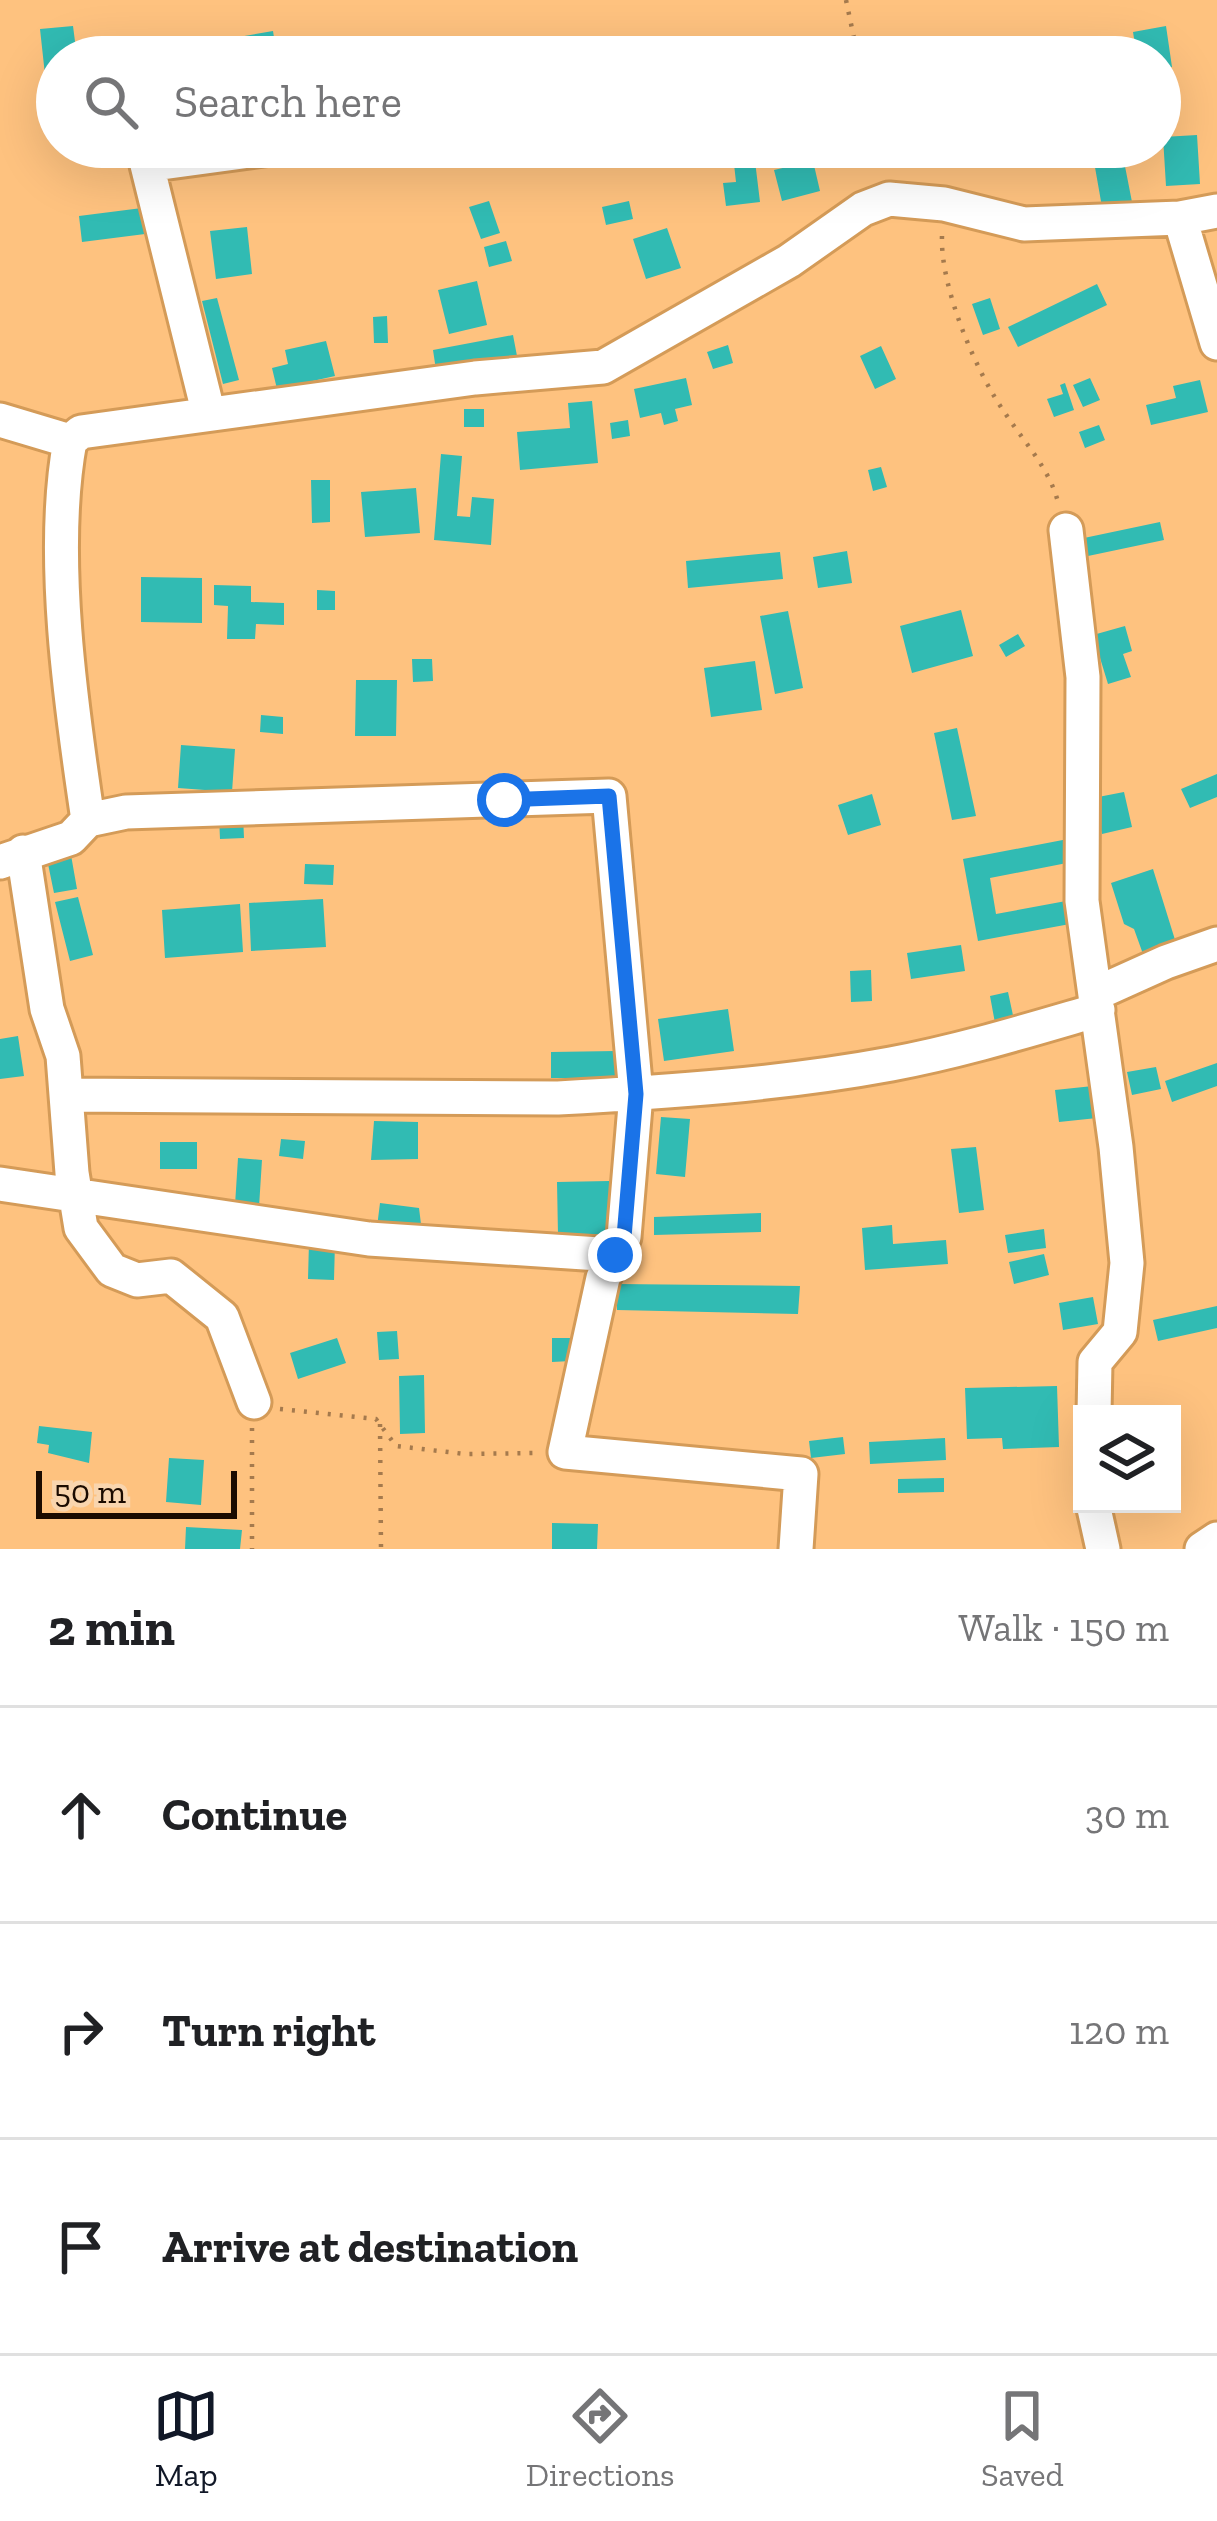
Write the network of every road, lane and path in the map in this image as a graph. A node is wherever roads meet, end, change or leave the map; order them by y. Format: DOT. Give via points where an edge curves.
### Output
graph roads {
  1 [pos="847,0"];
  2 [pos="855,36"];
  3 [pos="148,168"];
  4 [pos="944,204"];
  5 [pos="1217,211"];
  6 [pos="1180,218"];
  7 [pos="1217,343"];
  8 [pos="208,411"];
  9 [pos="0,420"];
  10 [pos="70,441"];
  11 [pos="1066,530"];
  12 [pos="88,820"];
  13 [pos="12,857"];
  14 [pos="1217,944"];
  15 [pos="1097,1002"];
  16 [pos="636,1094"];
  17 [pos="67,1095"];
  18 [pos="0,1184"];
  19 [pos="76,1195"];
  20 [pos="615,1255"];
  21 [pos="254,1402"];
  22 [pos="1094,1405"];
  23 [pos="380,1424"];
  24 [pos="565,1452"];
  25 [pos="1095,1513"];
  26 [pos="1217,1539"];
  27 [pos="253,1549"];
  28 [pos="382,1549"];
  29 [pos="796,1549"];
  30 [pos="1103,1549"];
  31 [pos="1202,1549"];
  1 -- 2 [label="path"];
  3 -- 8 [label="street"];
  4 -- 6 [label="street" via="1024,224"];
  4 -- 8 [label="street" via="889,199 863,209 789,261 603,367"];
  4 -- 11 [label="path" via="941,245 962,332 1000,407 1052,480"];
  5 -- 6 [label="street"];
  6 -- 7 [label="street"];
  8 -- 10 [label="street" via="81,432"];
  9 -- 10 [label="street"];
  10 -- 12 [label="street" via="62,484 64,599"];
  11 -- 15 [label="street" via="1082,677 1082,901"];
  12 -- 13 [label="street" via="71,838"];
  12 -- 16 [label="street" via="201,808 609,796"];
  13 -- 17 [label="street"];
  14 -- 15 [label="street"];
  15 -- 16 [label="street" via="961,1050 887,1065"];
  15 -- 22 [label="street" via="1126,1263 1120,1332 1095,1361"];
  16 -- 17 [label="street"];
  16 -- 20 [label="street" via="624,1237"];
  17 -- 19 [label="street"];
  18 -- 19 [label="street"];
  19 -- 20 [label="street" via="369,1239"];
  19 -- 21 [label="street" via="82,1228 112,1270 137,1280 171,1276 222,1317"];
  20 -- 24 [label="street"];
  21 -- 23 [label="path"];
  21 -- 27 [label="path"];
  23 -- 24 [label="path" via="397,1446"];
  23 -- 28 [label="path"];
  24 -- 29 [label="street" via="801,1474"];
  25 -- 30 [label="street"];
  26 -- 31 [label="street"];
}
